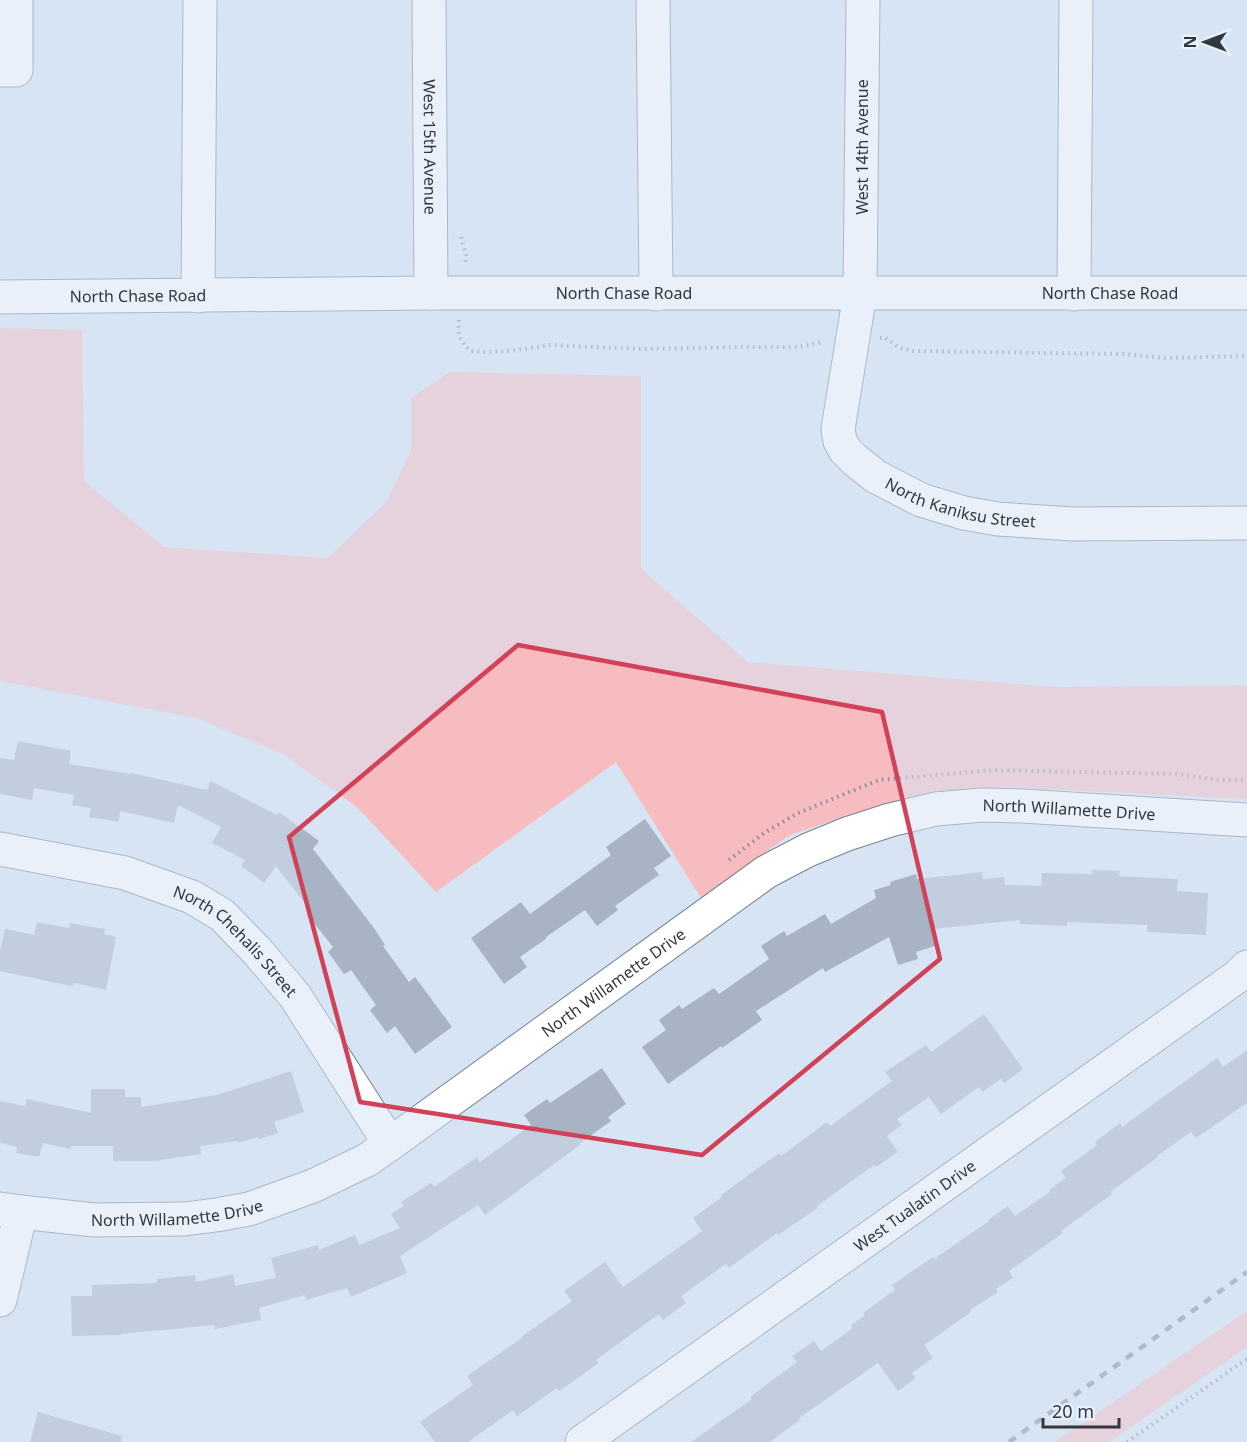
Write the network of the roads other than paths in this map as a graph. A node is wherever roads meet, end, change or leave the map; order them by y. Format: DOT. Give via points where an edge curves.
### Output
graph roads {
  1 [pos="16,0"];
  2 [pos="200,0"];
  3 [pos="429,0"];
  4 [pos="653,0"];
  5 [pos="863,0"];
  6 [pos="1076,0"];
  7 [pos="8,70"];
  8 [pos="430,293"];
  9 [pos="1247,293"];
  10 [pos="656,294"];
  11 [pos="860,294"];
  12 [pos="1074,294"];
  13 [pos="198,296"];
  14 [pos="0,297"];
  15 [pos="1247,524"];
  16 [pos="1247,820"];
  17 [pos="0,849"];
  18 [pos="1247,968"];
  19 [pos="390,1144"];
  20 [pos="10,1210"];
  21 [pos="0,1300"];
  22 [pos="582,1442"];
  1 -- 7 [label="street"];
  2 -- 13 [label="street"];
  3 -- 8 [label="street, West 15th Avenue"];
  4 -- 10 [label="street"];
  5 -- 11 [label="street, West 14th Avenue"];
  6 -- 12 [label="street"];
  8 -- 10 [label="street, North Chase Road"];
  8 -- 13 [label="street, North Chase Road"];
  9 -- 12 [label="street, North Chase Road"];
  10 -- 11 [label="street, North Chase Road"];
  11 -- 12 [label="street, North Chase Road"];
  11 -- 15 [label="street, North Kaniksu Street" via="838,429 845,450 875,476 921,500 998,519 1073,524"];
  13 -- 14 [label="street, North Chase Road"];
  16 -- 19 [label="street, North Willamette Drive" via="982,805 936,809 847,834 766,872"];
  17 -- 19 [label="street, North Chehalis Street" via="125,873 192,897 222,915 295,996"];
  18 -- 22 [label="street, West Tualatin Drive"];
  19 -- 20 [label="street, North Willamette Drive" via="367,1160 313,1186 249,1209 216,1215 94,1220"];
  20 -- 21 [label="street"];
}
